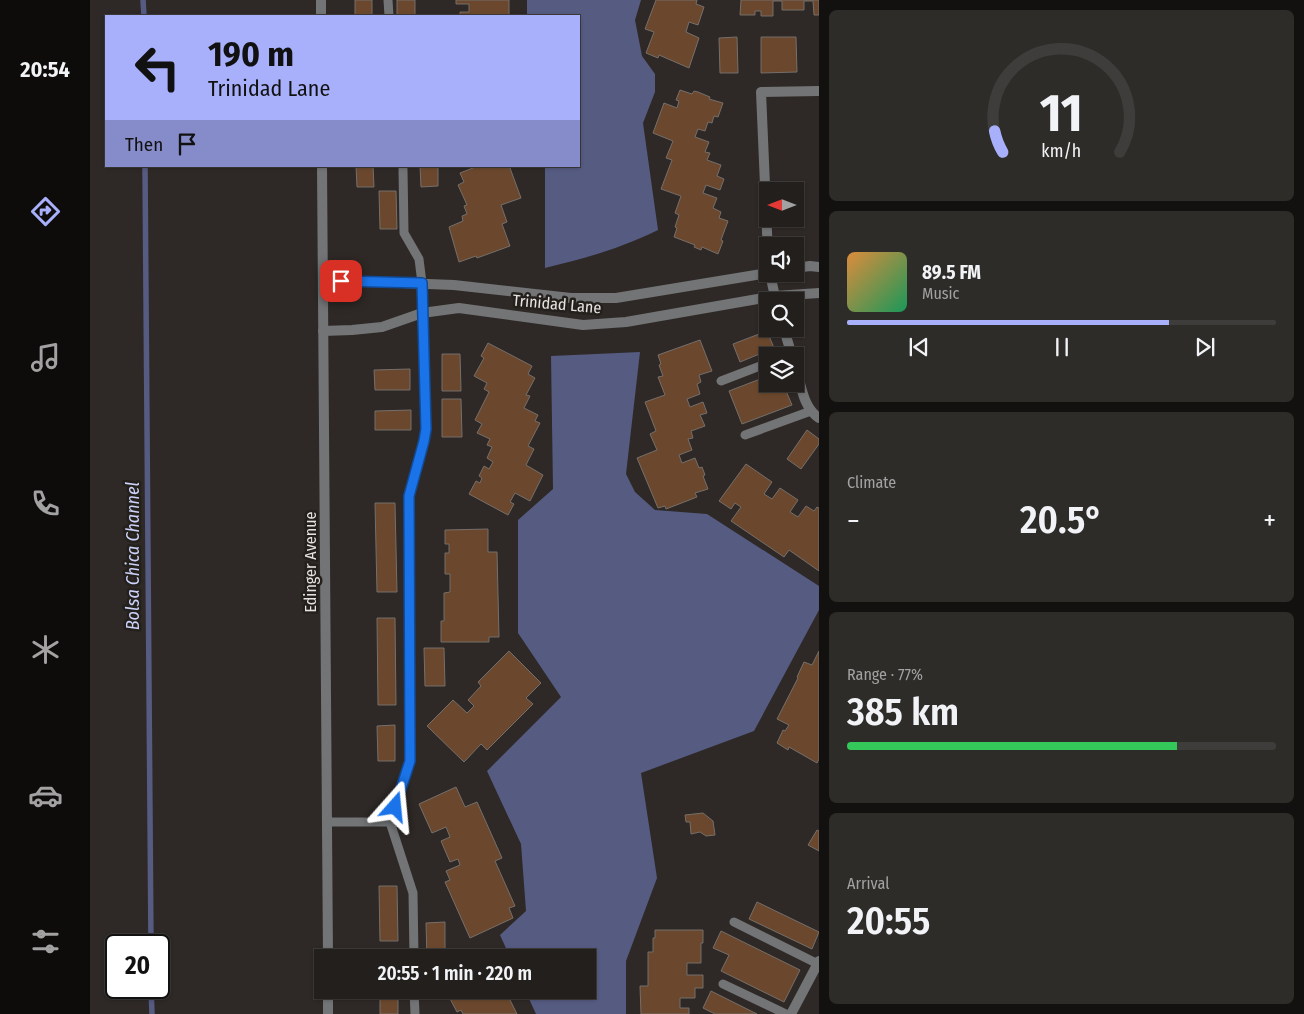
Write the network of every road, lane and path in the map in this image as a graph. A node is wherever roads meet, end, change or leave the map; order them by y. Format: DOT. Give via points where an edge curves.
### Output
graph roads {
  1 [pos="321,0"];
  2 [pos="388,0"];
  3 [pos="321,15"];
  4 [pos="389,15"];
  5 [pos="819,91"];
  6 [pos="322,167"];
  7 [pos="403,169"];
  8 [pos="767,237"];
  9 [pos="804,267"];
  10 [pos="819,267"];
  11 [pos="759,275"];
  12 [pos="323,280"];
  13 [pos="422,283"];
  14 [pos="819,293"];
  15 [pos="804,295"];
  16 [pos="759,301"];
  17 [pos="422,313"];
  18 [pos="323,331"];
  19 [pos="759,366"];
  20 [pos="721,381"];
  21 [pos="803,392"];
  22 [pos="810,411"];
  23 [pos="819,418"];
  24 [pos="745,434"];
  25 [pos="327,822"];
  26 [pos="390,822"];
  27 [pos="734,922"];
  28 [pos="328,949"];
  29 [pos="414,949"];
  30 [pos="818,963"];
  31 [pos="723,984"];
  32 [pos="328,999"];
  33 [pos="414,999"];
  34 [pos="328,1014"];
  35 [pos="415,1014"];
  36 [pos="786,1014"];
  37 [pos="791,1014"];
  1 -- 3 [label="street"];
  2 -- 4 [label="lane"];
  5 -- 8 [label="street" via="761,92"];
  6 -- 12 [label="street, Edinger Avenue"];
  7 -- 13 [label="lane" via="404,233 419,260"];
  9 -- 10 [label="street"];
  11 -- 13 [label="street, Trinidad Lane" via="616,298 571,298"];
  12 -- 13 [label="street, Trinidad Lane"];
  12 -- 18 [label="street, Edinger Avenue"];
  13 -- 17 [label="lane"];
  14 -- 15 [label="street, Trinidad Lane"];
  16 -- 17 [label="street, Trinidad Lane" via="626,322 592,324 459,308"];
  17 -- 18 [label="street, Trinidad Lane" via="382,327"];
  17 -- 26 [label="lane" via="426,429 409,496 410,761"];
  18 -- 25 [label="street, Edinger Avenue"];
  19 -- 20 [label="lane"];
  21 -- 22 [label="street"];
  22 -- 23 [label="street"];
  22 -- 24 [label="lane"];
  25 -- 26 [label="lane"];
  25 -- 28 [label="street, Edinger Avenue"];
  26 -- 29 [label="lane" via="413,893"];
  27 -- 30 [label="lane"];
  30 -- 37 [label="street"];
  31 -- 36 [label="lane"];
  32 -- 34 [label="street"];
  33 -- 35 [label="lane"];
}
